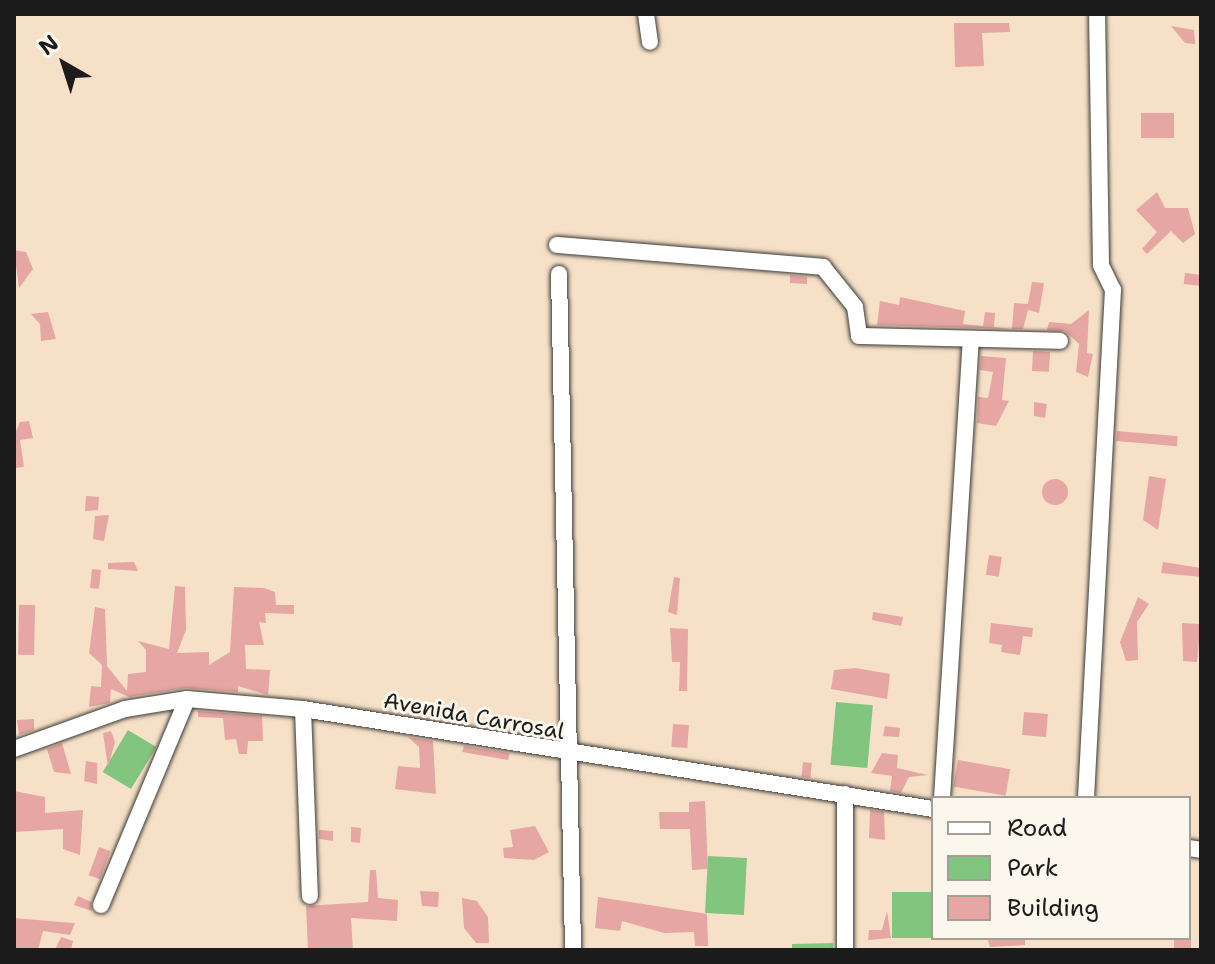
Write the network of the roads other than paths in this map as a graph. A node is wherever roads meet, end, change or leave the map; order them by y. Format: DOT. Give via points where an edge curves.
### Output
graph roads {
  1 [pos="646,14"];
  2 [pos="1097,14"];
  3 [pos="650,42"];
  4 [pos="557,245"];
  5 [pos="559,274"];
  6 [pos="971,339"];
  7 [pos="1060,341"];
  8 [pos="187,699"];
  9 [pos="303,709"];
  10 [pos="14,749"];
  11 [pos="565,753"];
  12 [pos="845,794"];
  13 [pos="942,796"];
  14 [pos="1086,796"];
  15 [pos="931,809"];
  16 [pos="310,896"];
  17 [pos="101,905"];
  18 [pos="573,950"];
  19 [pos="845,950"];
  1 -- 3 [label="street"];
  2 -- 14 [label="street" via="1101,265 1113,290"];
  4 -- 6 [label="street" via="823,267 855,307 859,336"];
  5 -- 11 [label="street"];
  6 -- 7 [label="street"];
  6 -- 13 [label="street"];
  8 -- 9 [label="street, Avenida Carrosal"];
  8 -- 10 [label="street, Avenida Carrosal" via="125,709"];
  8 -- 17 [label="street"];
  9 -- 11 [label="street, Avenida Carrosal"];
  9 -- 16 [label="street"];
  11 -- 12 [label="street, Avenida Carrosal"];
  11 -- 18 [label="street"];
  12 -- 15 [label="street, Avenida Carrosal"];
  12 -- 19 [label="street"];
}
